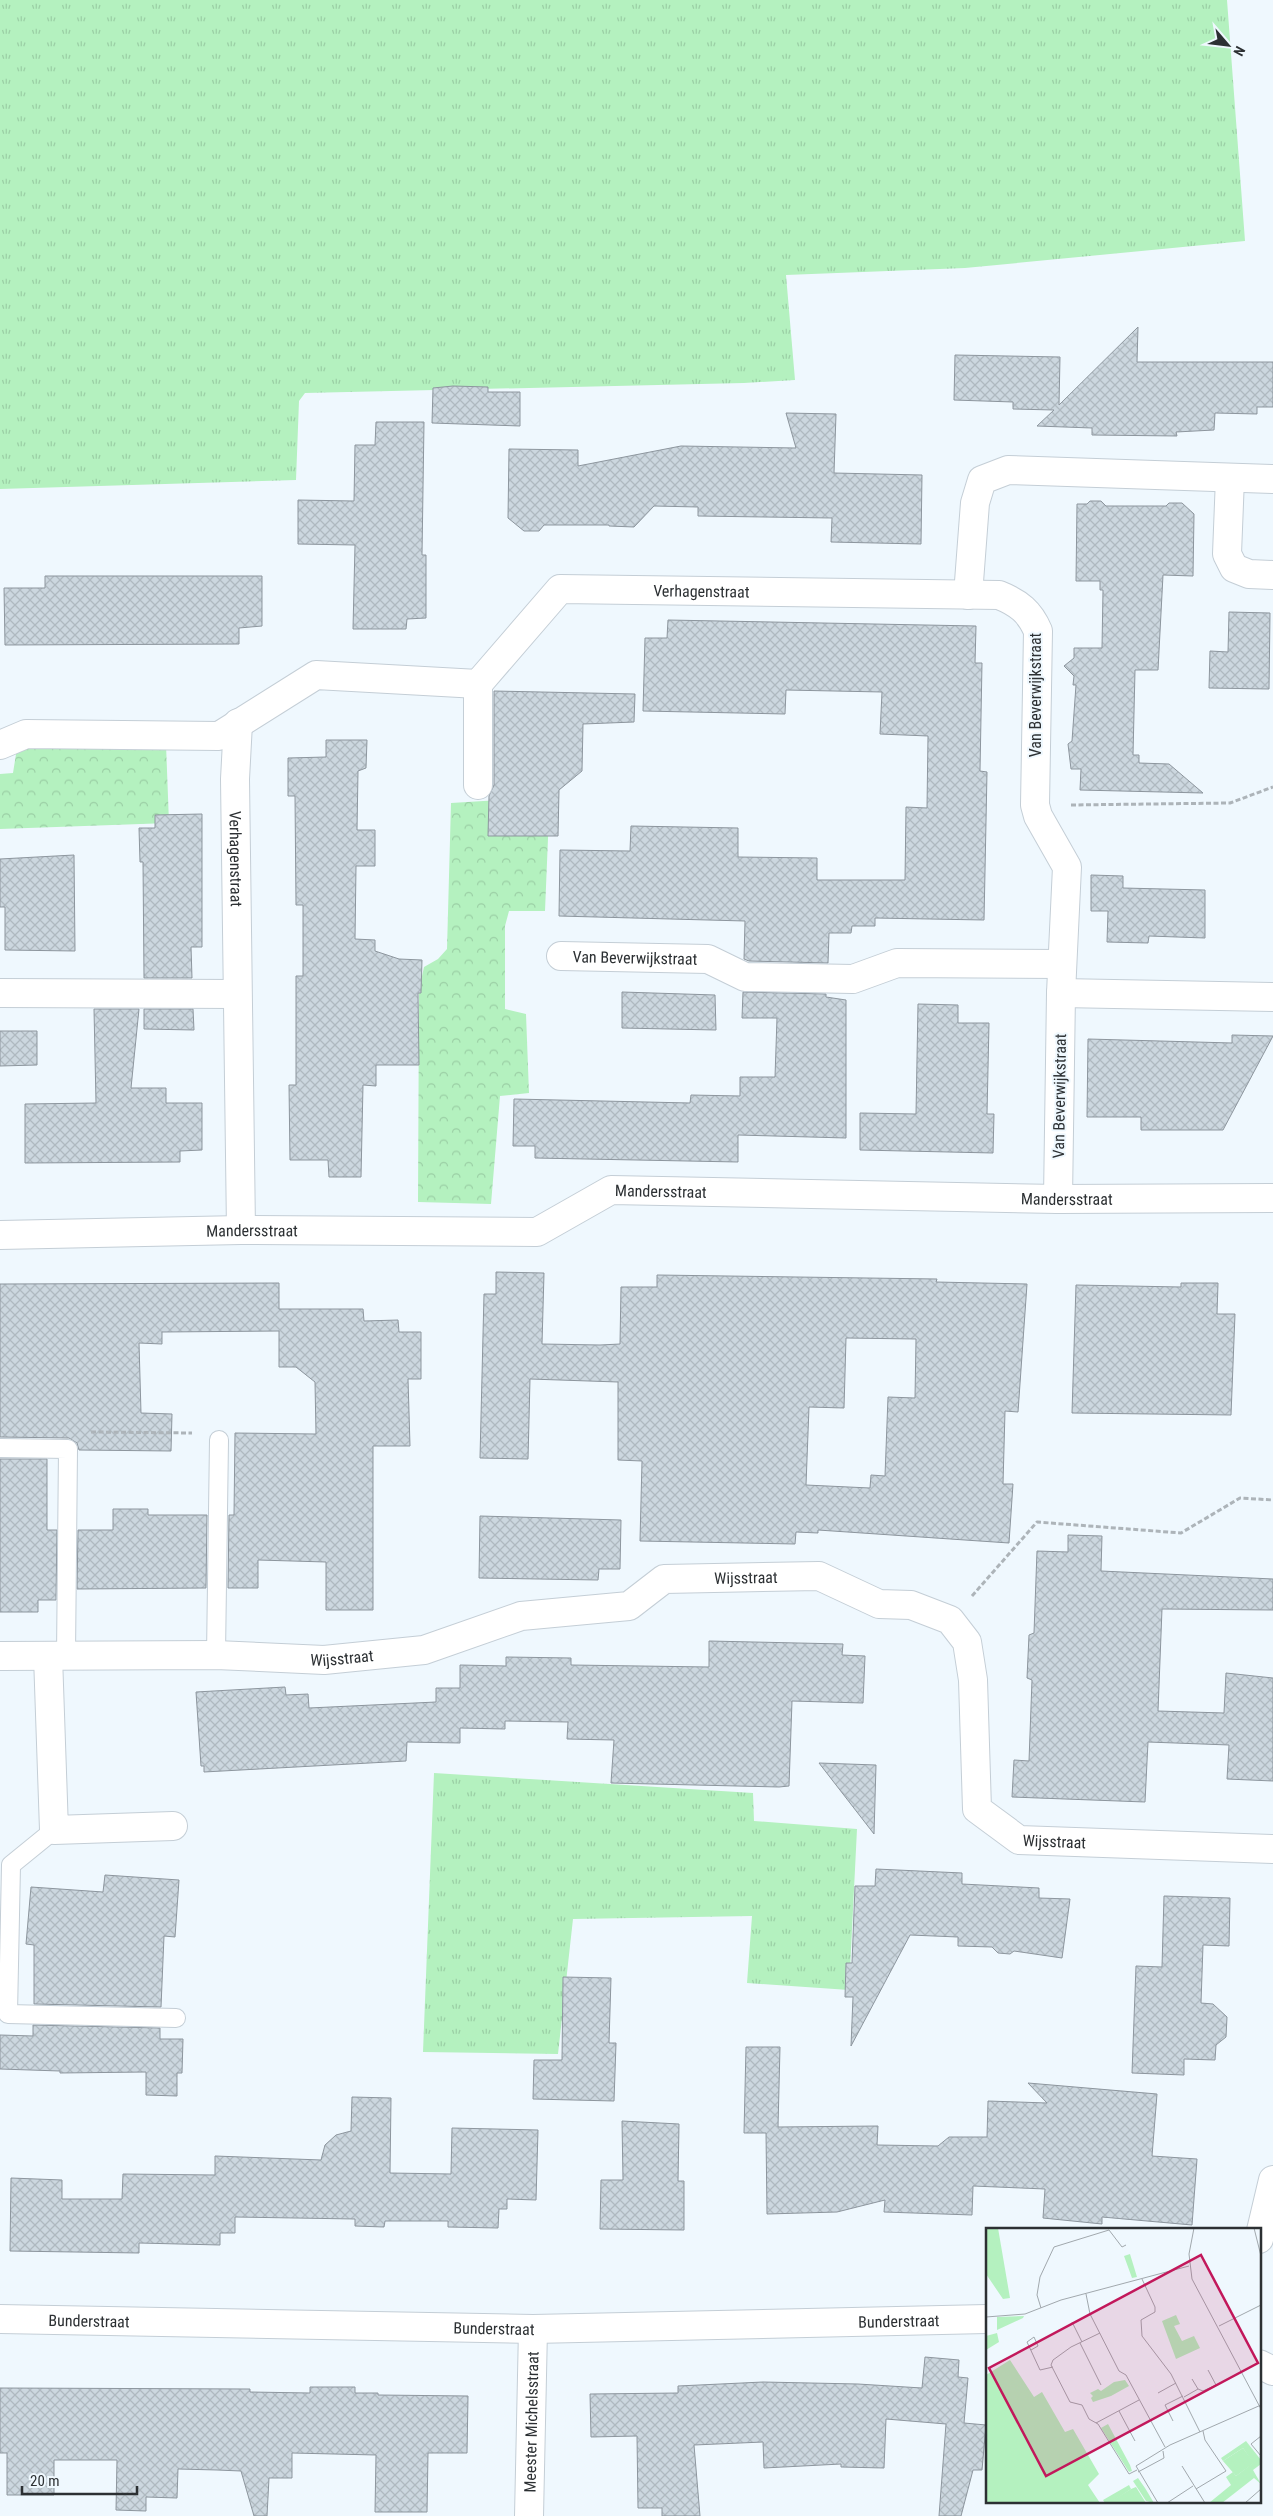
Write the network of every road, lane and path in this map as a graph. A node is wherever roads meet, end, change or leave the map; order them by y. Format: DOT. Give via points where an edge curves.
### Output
graph roads {
  1 [pos="1230,478"];
  2 [pos="1273,479"];
  3 [pos="1273,575"];
  4 [pos="968,595"];
  5 [pos="478,684"];
  6 [pos="238,723"];
  7 [pos="0,745"];
  8 [pos="478,785"];
  9 [pos="1273,787"];
  10 [pos="1035,805"];
  11 [pos="561,956"];
  12 [pos="1062,964"];
  13 [pos="0,993"];
  14 [pos="238,994"];
  15 [pos="1061,994"];
  16 [pos="1273,997"];
  17 [pos="1273,1198"];
  18 [pos="1058,1199"];
  19 [pos="241,1230"];
  20 [pos="0,1235"];
  21 [pos="219,1440"];
  22 [pos="0,1448"];
  23 [pos="68,1449"];
  24 [pos="1273,1500"];
  25 [pos="950,1620"];
  26 [pos="216,1655"];
  27 [pos="0,1656"];
  28 [pos="57,1656"];
  29 [pos="173,1826"];
  30 [pos="54,1830"];
  31 [pos="1273,1849"];
  32 [pos="176,2018"];
  33 [pos="1273,2180"];
  34 [pos="1260,2235"];
  35 [pos="0,2319"];
  36 [pos="986,2319"];
  37 [pos="533,2329"];
  38 [pos="1260,2364"];
  39 [pos="1273,2371"];
  40 [pos="529,2516"];
  1 -- 2 [label="street"];
  1 -- 3 [label="street" via="1227,554 1234,568 1249,574"];
  1 -- 4 [label="street" via="1008,470 982,480 975,503"];
  4 -- 5 [label="street, Verhagenstraat" via="560,589"];
  4 -- 10 [label="street, Van Beverwijkstraat" via="999,595 1017,602 1032,617 1038,632"];
  5 -- 6 [label="street" via="316,675"];
  5 -- 8 [label="street"];
  6 -- 7 [label="street" via="219,736 26,734"];
  6 -- 14 [label="street, Verhagenstraat" via="235,779"];
  9 -- 10 [label="path" via="1230,802"];
  10 -- 12 [label="street, Van Beverwijkstraat" via="1067,867"];
  11 -- 12 [label="street, Van Beverwijkstraat" via="708,958 745,977 853,979 897,963"];
  12 -- 15 [label="street, Van Beverwijkstraat"];
  13 -- 14 [label="street"];
  14 -- 19 [label="street, Verhagenstraat"];
  15 -- 16 [label="street"];
  15 -- 18 [label="street, Van Beverwijkstraat"];
  17 -- 18 [label="street, Mandersstraat"];
  18 -- 19 [label="street, Mandersstraat" via="610,1190 537,1232"];
  19 -- 20 [label="street, Mandersstraat"];
  21 -- 23 [label="path" via="214,1433 75,1432"];
  21 -- 26 [label="lane"];
  22 -- 23 [label="lane"];
  23 -- 28 [label="lane"];
  24 -- 25 [label="path" via="1240,1498 1181,1533 1037,1522"];
  25 -- 26 [label="street, Wijsstraat" via="911,1605 879,1604 819,1576 664,1579 629,1606 522,1616 424,1650 324,1660"];
  25 -- 31 [label="street, Wijsstraat" via="967,1642 973,1680 977,1809 1019,1840"];
  26 -- 28 [label="street, Wijsstraat"];
  27 -- 28 [label="street, Wijsstraat"];
  28 -- 30 [label="street"];
  29 -- 30 [label="street"];
  30 -- 32 [label="lane" via="11,1865 8,2014"];
  33 -- 34 [label="street"];
  35 -- 37 [label="street, Bunderstraat"];
  36 -- 37 [label="street, Bunderstraat"];
  37 -- 40 [label="street, Meester Michelsstraat"];
  38 -- 39 [label="street"];
}
